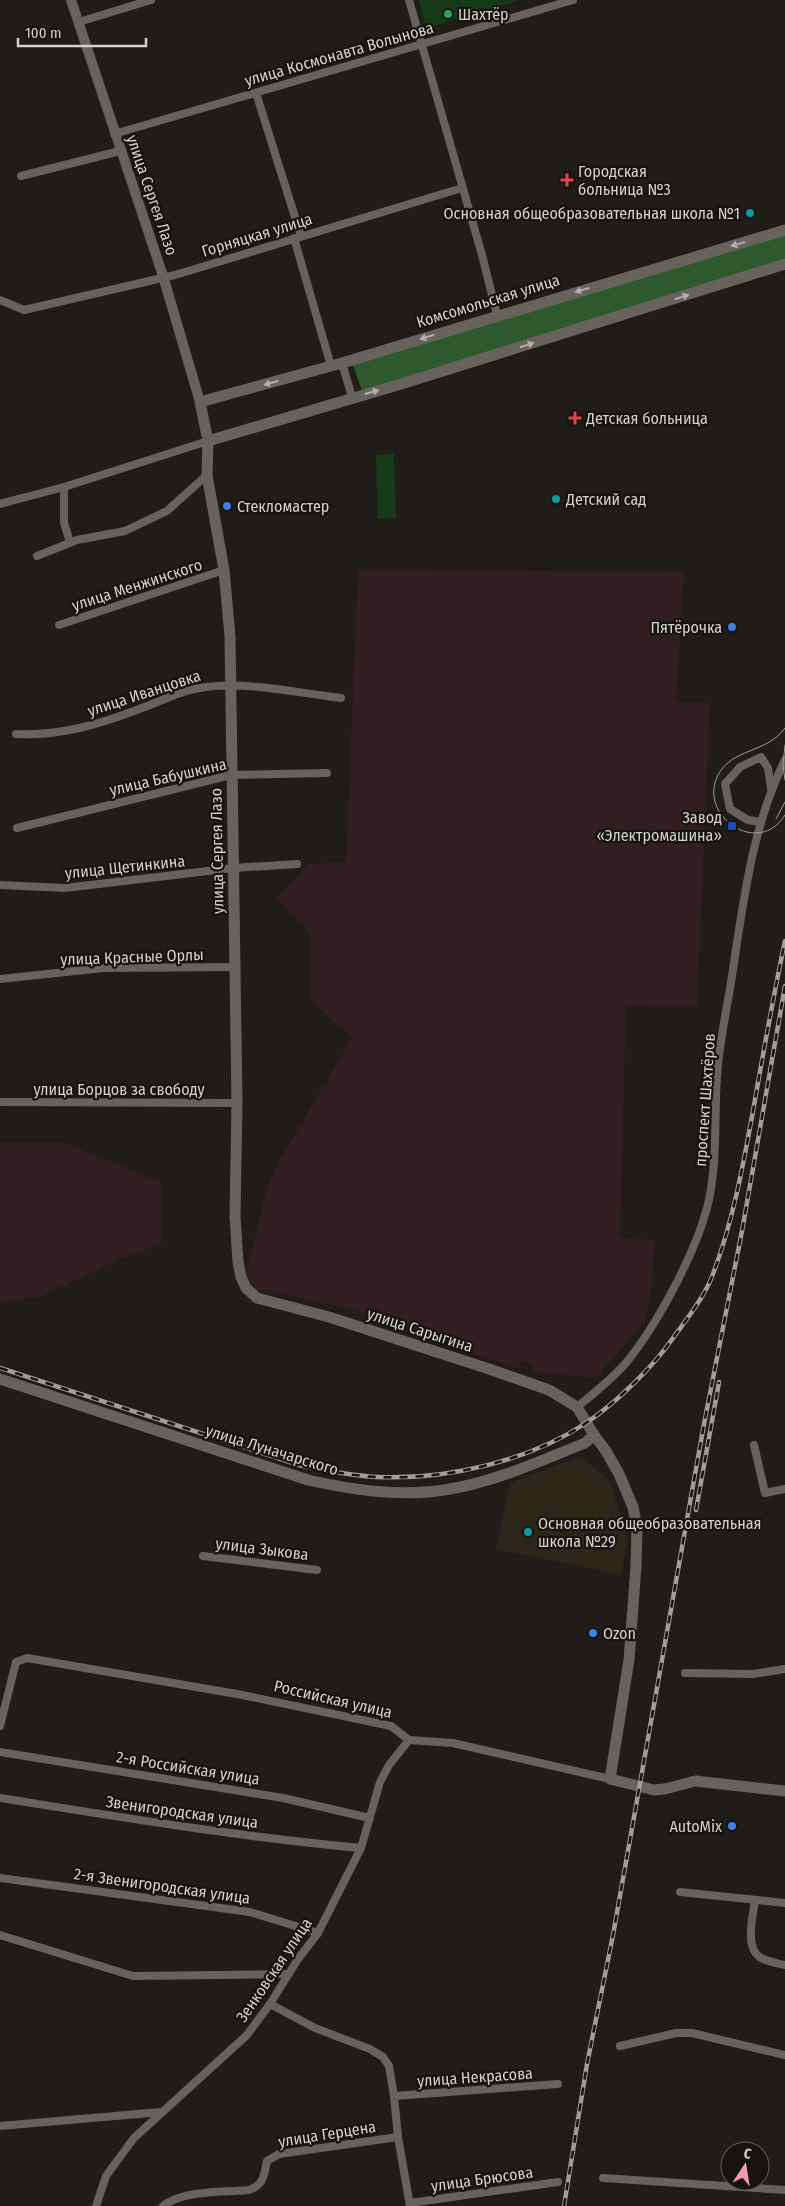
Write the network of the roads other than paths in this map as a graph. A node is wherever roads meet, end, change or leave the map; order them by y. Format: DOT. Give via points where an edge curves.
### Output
graph roads {
  1 [pos="71,0"];
  2 [pos="151,0"];
  3 [pos="409,0"];
  4 [pos="572,0"];
  5 [pos="79,22"];
  6 [pos="420,45"];
  7 [pos="256,93"];
  8 [pos="114,134"];
  9 [pos="120,151"];
  10 [pos="21,176"];
  11 [pos="462,188"];
  12 [pos="785,230"];
  13 [pos="298,237"];
  14 [pos="785,264"];
  15 [pos="163,276"];
  16 [pos="0,300"];
  17 [pos="497,315"];
  18 [pos="336,365"];
  19 [pos="352,397"];
  20 [pos="200,402"];
  21 [pos="208,441"];
  22 [pos="206,475"];
  23 [pos="64,487"];
  24 [pos="0,504"];
  25 [pos="70,542"];
  26 [pos="38,556"];
  27 [pos="224,570"];
  28 [pos="59,625"];
  29 [pos="231,685"];
  30 [pos="341,698"];
  31 [pos="16,734"];
  32 [pos="785,760"];
  33 [pos="327,773"];
  34 [pos="231,775"];
  35 [pos="771,788"];
  36 [pos="761,822"];
  37 [pos="17,828"];
  38 [pos="297,864"];
  39 [pos="234,868"];
  40 [pos="0,885"];
  41 [pos="234,967"];
  42 [pos="0,979"];
  43 [pos="0,1102"];
  44 [pos="237,1103"];
  45 [pos="238,1262"];
  46 [pos="0,1379"];
  47 [pos="577,1407"];
  48 [pos="594,1435"];
  49 [pos="754,1445"];
  50 [pos="785,1489"];
  51 [pos="203,1556"];
  52 [pos="317,1570"];
  53 [pos="785,1669"];
  54 [pos="685,1673"];
  55 [pos="0,1726"];
  56 [pos="409,1740"];
  57 [pos="0,1752"];
  58 [pos="610,1779"];
  59 [pos="785,1791"];
  60 [pos="0,1798"];
  61 [pos="370,1818"];
  62 [pos="361,1848"];
  63 [pos="0,1878"];
  64 [pos="680,1892"];
  65 [pos="755,1900"];
  66 [pos="785,1903"];
  67 [pos="318,1933"];
  68 [pos="0,1935"];
  69 [pos="785,1965"];
  70 [pos="289,1974"];
  71 [pos="270,2004"];
  72 [pos="620,2046"];
  73 [pos="785,2055"];
  74 [pos="558,2084"];
  75 [pos="394,2096"];
  76 [pos="161,2112"];
  77 [pos="0,2126"];
  78 [pos="398,2137"];
  79 [pos="603,2178"];
  80 [pos="558,2182"];
  81 [pos="785,2190"];
  82 [pos="410,2204"];
  83 [pos="96,2206"];
  84 [pos="163,2206"];
  1 -- 5 [label="street, улица Сергея Лазо"];
  2 -- 5 [label="street"];
  3 -- 6 [label="street"];
  4 -- 6 [label="street, улица Космонавта Волынова"];
  5 -- 8 [label="street, улица Сергея Лазо"];
  6 -- 7 [label="street, улица Космонавта Волынова"];
  6 -- 11 [label="street"];
  7 -- 8 [label="street, улица Космонавта Волынова"];
  7 -- 13 [label="street"];
  8 -- 9 [label="street, улица Сергея Лазо"];
  9 -- 10 [label="street"];
  9 -- 15 [label="street, улица Сергея Лазо"];
  11 -- 13 [label="street, Горняцкая улица"];
  11 -- 17 [label="street"];
  12 -- 17 [label="main road, Комсомольская улица, one-way"];
  13 -- 15 [label="street, Горняцкая улица"];
  13 -- 18 [label="street"];
  19 -- 14 [label="main road, one-way"];
  15 -- 16 [label="street, Горняцкая улица" via="24,310"];
  15 -- 20 [label="street, улица Сергея Лазо"];
  17 -- 18 [label="main road, Комсомольская улица, one-way"];
  18 -- 19 [label="street"];
  18 -- 20 [label="main road, Комсомольская улица, one-way"];
  19 -- 21 [label="main road"];
  20 -- 21 [label="main road, улица Сергея Лазо"];
  21 -- 22 [label="main road, улица Сергея Лазо"];
  21 -- 23 [label="street"];
  22 -- 25 [label="street" via="167,510 125,531"];
  22 -- 27 [label="main road, улица Сергея Лазо"];
  23 -- 24 [label="street"];
  23 -- 25 [label="street" via="64,523"];
  25 -- 26 [label="street"];
  27 -- 28 [label="street, улица Менжинского"];
  27 -- 29 [label="main road, улица Сергея Лазо"];
  29 -- 30 [label="street, улица Иванцовка"];
  29 -- 31 [label="street, улица Иванцовка" via="193,689 72,731"];
  29 -- 34 [label="main road, улица Сергея Лазо"];
  32 -- 35 [label="street, проспект Шахтёров"];
  33 -- 34 [label="street, улица Бабушкина"];
  34 -- 37 [label="street, улица Бабушкина"];
  34 -- 39 [label="main road, улица Сергея Лазо"];
  35 -- 36 [label="street, проспект Шахтёров"];
  35 -- 36 [label="street" via="768,768 761,757 740,766 725,784 730,809 748,820"];
  36 -- 47 [label="street, проспект Шахтёров" via="742,913 718,1066 713,1174 708,1207 682,1271 648,1332 624,1364"];
  38 -- 39 [label="street, улица Щетинкина"];
  39 -- 40 [label="street, улица Щетинкина" via="65,888"];
  39 -- 41 [label="main road, улица Сергея Лазо"];
  41 -- 42 [label="street, улица Красные Орлы" via="103,968"];
  41 -- 44 [label="main road, улица Сергея Лазо"];
  43 -- 44 [label="street, улица Борцов за свободу"];
  44 -- 45 [label="main road, улица Сергея Лазо" via="235,1216"];
  45 -- 47 [label="main road, улица Сарыгина" via="246,1288 257,1298 329,1317 486,1368 549,1390"];
  46 -- 48 [label="main road, улица Луначарского" via="308,1480 352,1490 412,1493 446,1490 498,1476 585,1443"];
  47 -- 48 [label="main road, улица Сарыгина"];
  48 -- 58 [label="main road, улица Сарыгина" via="619,1474 633,1507 637,1527 628,1660"];
  49 -- 50 [label="street" via="765,1493"];
  51 -- 52 [label="street, улица Зыкова"];
  53 -- 54 [label="street" via="753,1674"];
  55 -- 56 [label="street, Российская улица" via="16,1662 27,1658 237,1694 390,1726"];
  56 -- 58 [label="street" via="453,1743"];
  56 -- 61 [label="street, Зенковская улица" via="388,1765"];
  57 -- 61 [label="street, 2-я Российская улица" via="283,1798"];
  58 -- 59 [label="main road" via="654,1790 695,1780"];
  60 -- 62 [label="street, Звенигородская улица" via="272,1839"];
  61 -- 62 [label="street, Зенковская улица"];
  62 -- 67 [label="street, Зенковская улица"];
  63 -- 67 [label="street, 2-я Звенигородская улица" via="250,1912"];
  64 -- 65 [label="street"];
  65 -- 66 [label="street"];
  65 -- 69 [label="street" via="751,1931 755,1953 768,1961"];
  67 -- 70 [label="street, Зенковская улица"];
  68 -- 70 [label="street" via="133,1976"];
  70 -- 71 [label="street, Зенковская улица"];
  71 -- 75 [label="street" via="315,2028 383,2057 389,2066"];
  71 -- 76 [label="street, Зенковская улица" via="247,2035"];
  72 -- 73 [label="street" via="692,2033"];
  74 -- 75 [label="street, улица Некрасова"];
  75 -- 78 [label="street"];
  76 -- 77 [label="street"];
  76 -- 83 [label="street, Зенковская улица" via="118,2158 106,2176"];
  78 -- 82 [label="street"];
  78 -- 84 [label="street, улица Герцена" via="279,2154 267,2161 263,2181 258,2187 189,2195"];
  79 -- 81 [label="street"];
  80 -- 82 [label="street, улица Брюсова"];
}
